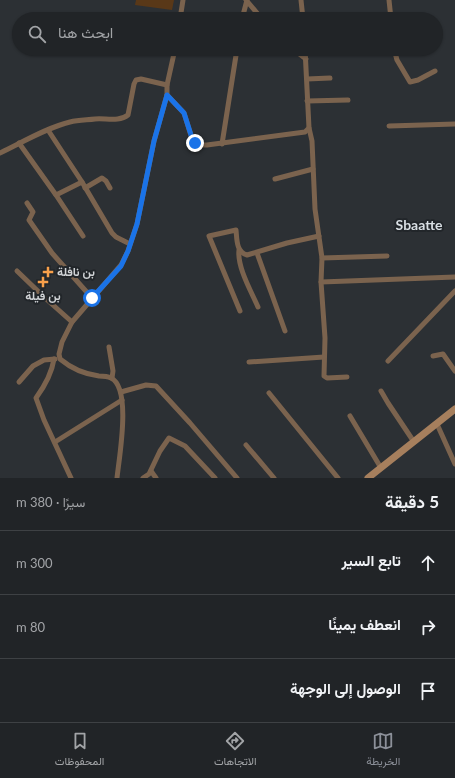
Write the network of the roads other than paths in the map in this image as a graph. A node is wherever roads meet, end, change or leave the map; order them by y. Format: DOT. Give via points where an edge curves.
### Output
graph roads {
  1 [pos="183,0"];
  2 [pos="246,0"];
  3 [pos="301,0"];
  4 [pos="389,0"];
  5 [pos="181,12"];
  6 [pos="243,12"];
  7 [pos="256,12"];
  8 [pos="302,12"];
  9 [pos="390,12"];
  10 [pos="174,56"];
  11 [pos="236,56"];
  12 [pos="302,56"];
  13 [pos="306,56"];
  14 [pos="397,56"];
  15 [pos="306,59"];
  16 [pos="435,71"];
  17 [pos="330,78"];
  18 [pos="307,79"];
  19 [pos="168,85"];
  20 [pos="167,95"];
  21 [pos="348,100"];
  22 [pos="307,101"];
  23 [pos="455,124"];
  24 [pos="389,126"];
  25 [pos="309,128"];
  26 [pos="48,130"];
  27 [pos="19,143"];
  28 [pos="222,144"];
  29 [pos="0,153"];
  30 [pos="313,169"];
  31 [pos="275,178"];
  32 [pos="82,182"];
  33 [pos="85,188"];
  34 [pos="110,188"];
  35 [pos="56,195"];
  36 [pos="28,203"];
  37 [pos="83,236"];
  38 [pos="319,236"];
  39 [pos="130,244"];
  40 [pos="239,250"];
  41 [pos="258,252"];
  42 [pos="387,256"];
  43 [pos="322,258"];
  44 [pos="17,271"];
  45 [pos="455,277"];
  46 [pos="321,282"];
  47 [pos="455,291"];
  48 [pos="92,298"];
  49 [pos="258,307"];
  50 [pos="240,311"];
  51 [pos="72,322"];
  52 [pos="285,331"];
  53 [pos="109,347"];
  54 [pos="433,356"];
  55 [pos="324,357"];
  56 [pos="54,359"];
  57 [pos="60,359"];
  58 [pos="249,362"];
  59 [pos="388,362"];
  60 [pos="455,371"];
  61 [pos="348,377"];
  62 [pos="112,378"];
  63 [pos="19,382"];
  64 [pos="381,391"];
  65 [pos="121,392"];
  66 [pos="269,393"];
  67 [pos="122,400"];
  68 [pos="455,409"];
  69 [pos="350,416"];
  70 [pos="437,424"];
  71 [pos="55,442"];
  72 [pos="414,442"];
  73 [pos="246,444"];
  74 [pos="455,464"];
  75 [pos="381,468"];
  76 [pos="152,470"];
  77 [pos="69,477"];
  78 [pos="116,478"];
  79 [pos="143,478"];
  80 [pos="156,478"];
  81 [pos="215,478"];
  82 [pos="237,478"];
  83 [pos="274,478"];
  84 [pos="338,478"];
  85 [pos="368,478"];
  1 -- 5 [label="street"];
  2 -- 6 [label="street"];
  2 -- 7 [label="street"];
  3 -- 8 [label="street"];
  4 -- 9 [label="street"];
  10 -- 19 [label="street"];
  11 -- 28 [label="street"];
  12 -- 15 [label="street"];
  13 -- 15 [label="street"];
  14 -- 16 [label="street" via="410,82"];
  15 -- 18 [label="street"];
  17 -- 18 [label="street"];
  18 -- 22 [label="street"];
  19 -- 20 [label="street"];
  19 -- 26 [label="street" via="136,80 128,115 125,117 70,122"];
  20 -- 28 [label="street" via="184,113 193,142 200,145"];
  20 -- 39 [label="street"];
  21 -- 22 [label="street"];
  22 -- 25 [label="street"];
  23 -- 24 [label="street"];
  25 -- 28 [label="street" via="305,132"];
  25 -- 30 [label="street"];
  26 -- 27 [label="street"];
  26 -- 32 [label="street"];
  27 -- 29 [label="street"];
  27 -- 35 [label="street"];
  30 -- 31 [label="street"];
  30 -- 38 [label="street"];
  32 -- 33 [label="street"];
  32 -- 35 [label="street"];
  33 -- 34 [label="street" via="102,178"];
  33 -- 39 [label="street" via="112,233"];
  35 -- 37 [label="street"];
  36 -- 48 [label="street" via="33,212 29,220 52,253"];
  38 -- 41 [label="street"];
  38 -- 43 [label="street"];
  39 -- 48 [label="street" via="121,266"];
  40 -- 41 [label="street" via="247,255"];
  40 -- 49 [label="street" via="240,264"];
  40 -- 50 [label="street" via="236,230 209,236"];
  41 -- 52 [label="street"];
  42 -- 43 [label="street"];
  43 -- 46 [label="street"];
  44 -- 51 [label="street"];
  45 -- 46 [label="street"];
  46 -- 55 [label="street"];
  47 -- 59 [label="street"];
  48 -- 51 [label="street"];
  51 -- 57 [label="street" via="62,342"];
  53 -- 62 [label="street"];
  54 -- 60 [label="street" via="443,354"];
  55 -- 58 [label="street"];
  55 -- 61 [label="street" via="325,377"];
  56 -- 57 [label="street"];
  56 -- 63 [label="street" via="44,360 33,366"];
  56 -- 71 [label="street" via="53,368 36,398"];
  57 -- 62 [label="street" via="81,372"];
  62 -- 65 [label="street"];
  64 -- 72 [label="street"];
  65 -- 67 [label="street"];
  65 -- 82 [label="street" via="146,385 156,386"];
  66 -- 84 [label="street"];
  67 -- 71 [label="street"];
  67 -- 78 [label="street" via="122,429"];
  68 -- 70 [label="main road"];
  69 -- 75 [label="street"];
  70 -- 72 [label="main road"];
  70 -- 74 [label="street"];
  71 -- 77 [label="street"];
  72 -- 75 [label="main road"];
  73 -- 83 [label="street"];
  75 -- 85 [label="main road"];
  76 -- 79 [label="street"];
  76 -- 80 [label="street"];
  76 -- 81 [label="street" via="160,450 169,438 184,446"];
}
